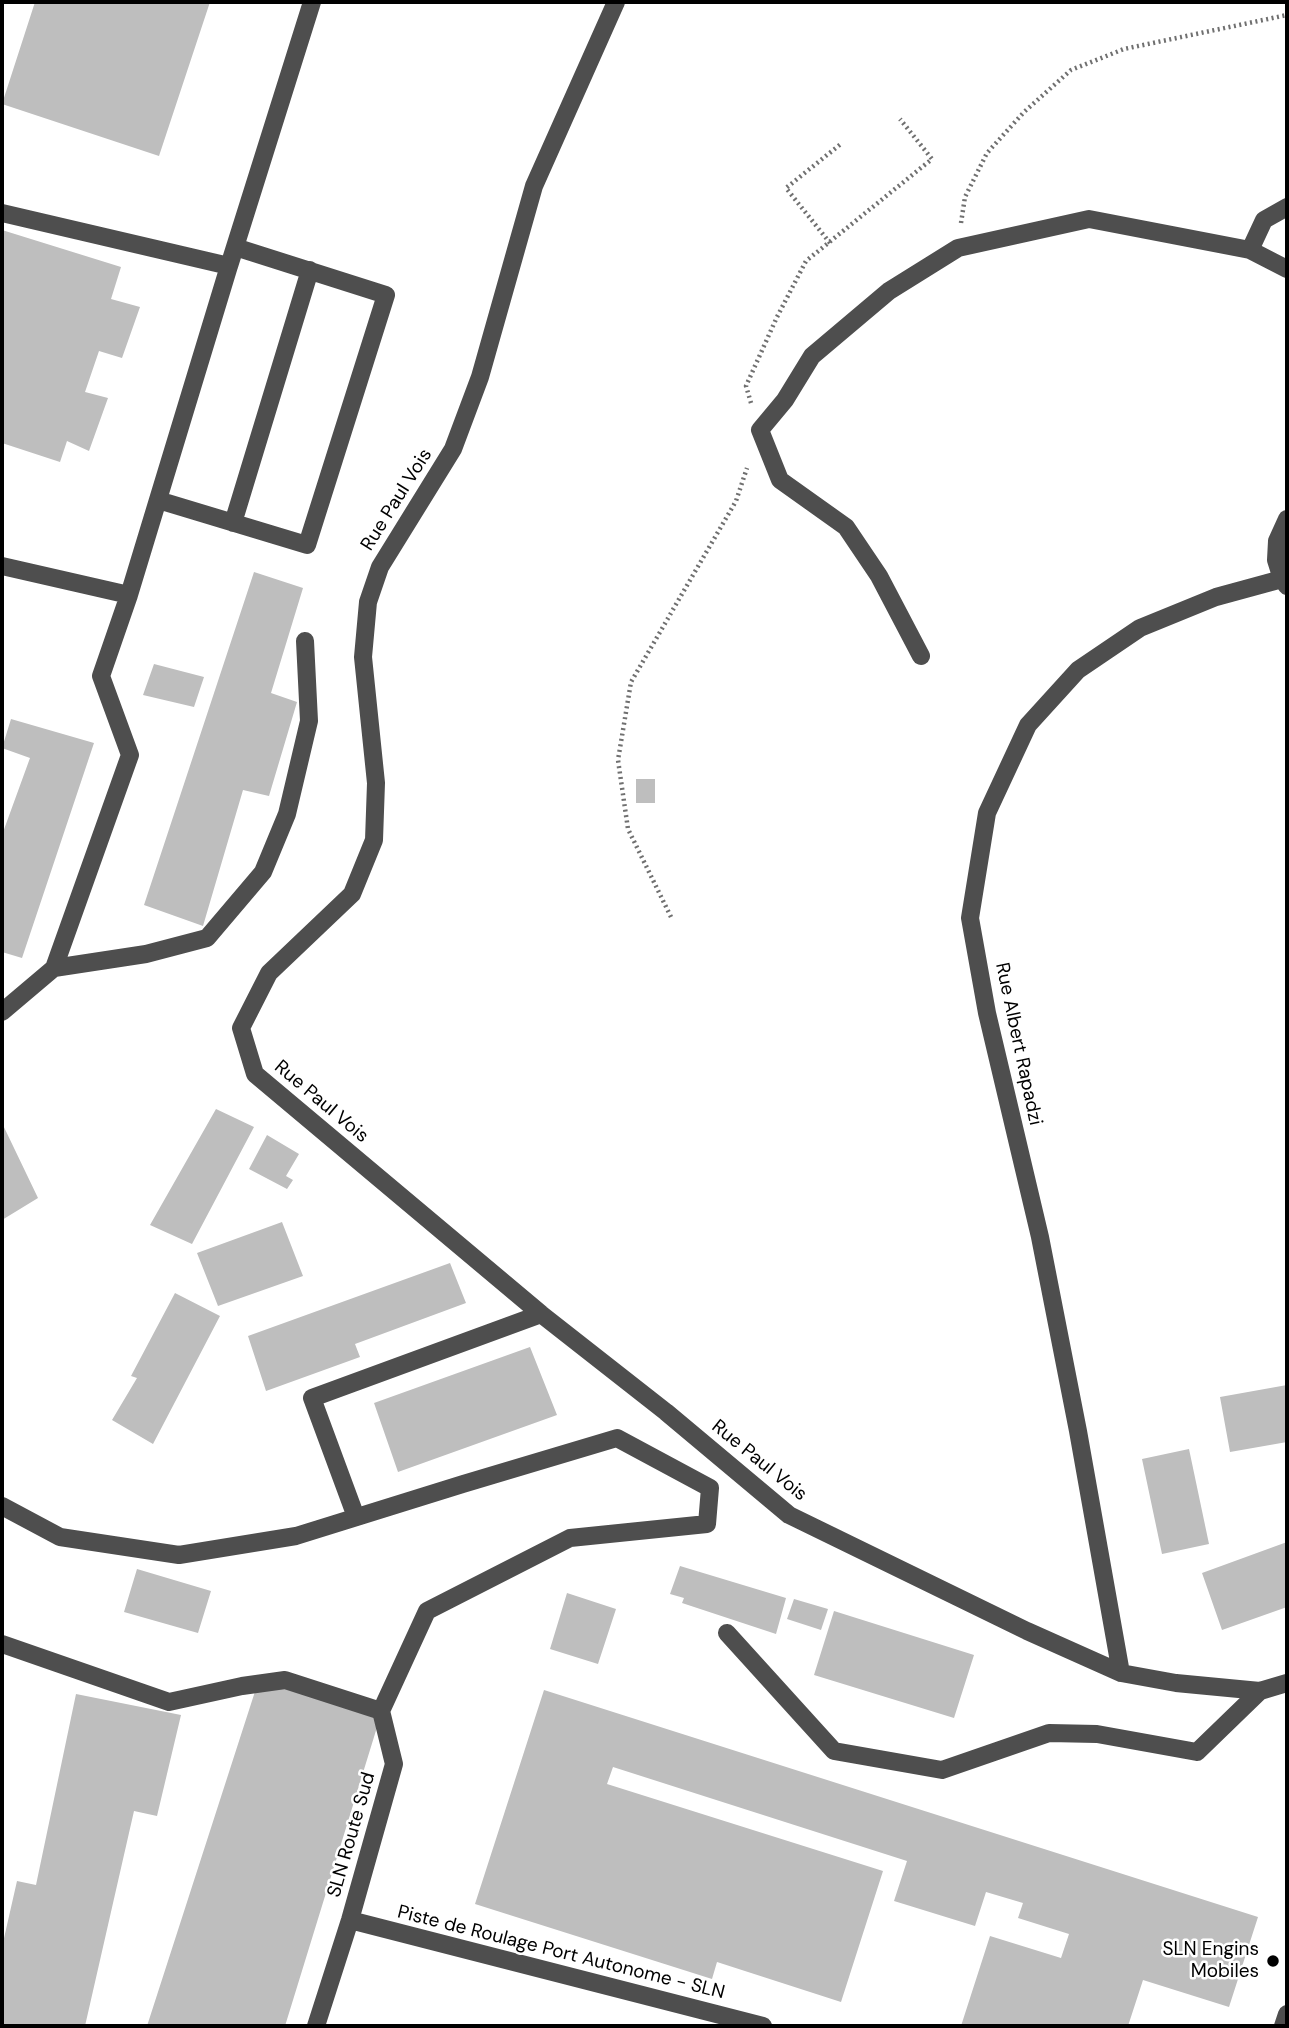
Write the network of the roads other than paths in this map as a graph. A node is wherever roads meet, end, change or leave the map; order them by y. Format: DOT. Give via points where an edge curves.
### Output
graph roads {
  1 [pos="312,2"];
  2 [pos="617,2"];
  3 [pos="1287,207"];
  4 [pos="2,213"];
  5 [pos="235,247"];
  6 [pos="1250,250"];
  7 [pos="229,266"];
  8 [pos="310,270"];
  9 [pos="1287,270"];
  10 [pos="158,500"];
  11 [pos="1287,519"];
  12 [pos="233,523"];
  13 [pos="2,566"];
  14 [pos="1284,582"];
  15 [pos="130,595"];
  16 [pos="305,641"];
  17 [pos="921,656"];
  18 [pos="54,968"];
  19 [pos="2,1012"];
  20 [pos="541,1314"];
  21 [pos="2,1506"];
  22 [pos="356,1517"];
  23 [pos="727,1633"];
  24 [pos="2,1644"];
  25 [pos="1121,1673"];
  26 [pos="1287,1683"];
  27 [pos="1260,1691"];
  28 [pos="381,1711"];
  29 [pos="350,1920"];
  30 [pos="1287,2014"];
  31 [pos="316,2026"];
  32 [pos="763,2026"];
  33 [pos="1283,2026"];
  1 -- 5 [label="street"];
  2 -- 20 [label="street, Rue Paul Vois" via="534,186 480,377 453,449 380,567 368,602 363,657 376,783 374,840 352,894 270,973 241,1028 255,1074"];
  3 -- 6 [label="street" via="1264,220"];
  4 -- 7 [label="street"];
  5 -- 7 [label="street"];
  5 -- 8 [label="street"];
  6 -- 9 [label="street"];
  6 -- 17 [label="street" via="1089,219 958,248 889,291 812,356 760,430 780,480 846,527 879,576"];
  7 -- 10 [label="street"];
  8 -- 12 [label="street"];
  8 -- 12 [label="street" via="386,295 307,545"];
  10 -- 12 [label="street"];
  10 -- 15 [label="street"];
  11 -- 14 [label="street" via="1277,541 1276,560"];
  13 -- 15 [label="street"];
  14 -- 25 [label="street, Rue Albert Rapadzi" via="1216,597 1140,628 1078,670 1028,725 987,813 972,905 987,1013 1040,1237"];
  15 -- 18 [label="street" via="100,676 131,755"];
  16 -- 18 [label="street" via="309,721 287,814 262,872 207,938 146,954"];
  18 -- 19 [label="street"];
  20 -- 22 [label="street" via="312,1398"];
  20 -- 25 [label="street, Rue Paul Vois" via="789,1515"];
  21 -- 22 [label="street" via="60,1536 179,1555 296,1536"];
  22 -- 28 [label="street" via="617,1438 710,1488 707,1524 570,1538 427,1611"];
  23 -- 27 [label="street" via="834,1751 942,1770 1049,1733 1097,1734 1196,1752"];
  24 -- 28 [label="street" via="169,1702 285,1680"];
  25 -- 27 [label="street, Rue Paul Vois"];
  26 -- 27 [label="street"];
  28 -- 29 [label="street, SLN Route Sud" via="394,1764"];
  29 -- 31 [label="street, SLN Route Sud"];
  29 -- 32 [label="street, Piste de Roulage Port Autonome - SLN"];
  30 -- 33 [label="street"];
}
